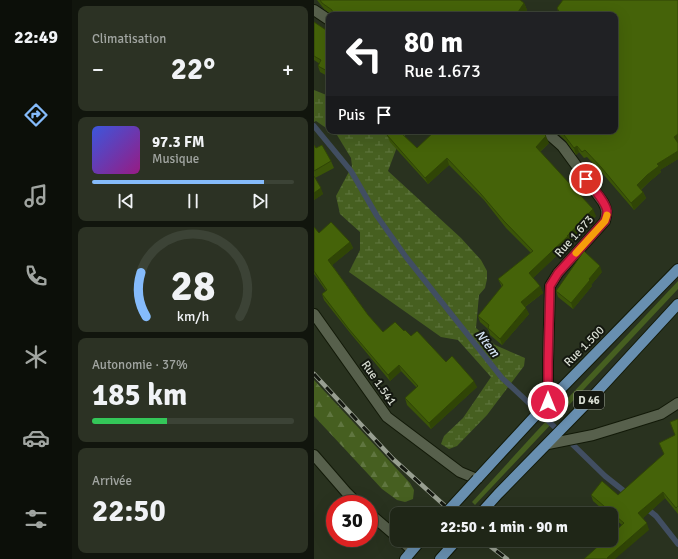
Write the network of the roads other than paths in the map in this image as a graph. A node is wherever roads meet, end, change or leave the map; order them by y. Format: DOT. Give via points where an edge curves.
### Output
graph roads {
  1 [pos="314,10"];
  2 [pos="326,18"];
  3 [pos="549,134"];
  4 [pos="678,269"];
  5 [pos="678,304"];
  6 [pos="314,314"];
  7 [pos="548,402"];
  8 [pos="678,403"];
  9 [pos="548,444"];
  10 [pos="314,455"];
  11 [pos="477,479"];
  12 [pos="349,495"];
  13 [pos="451,507"];
  14 [pos="486,507"];
  15 [pos="378,521"];
  16 [pos="390,531"];
  17 [pos="409,547"];
  18 [pos="415,547"];
  19 [pos="451,547"];
  20 [pos="412,550"];
  21 [pos="405,559"];
  22 [pos="440,559"];
  1 -- 2 [label="street"];
  3 -- 7 [label="street, Rue 1.673" via="562,146 603,202 608,213 605,221 558,273 550,286"];
  4 -- 7 [label="main road, Rue 1.500"];
  5 -- 9 [label="main road, D 46"];
  6 -- 11 [label="street, Rue 1.541" via="387,417 460,472"];
  7 -- 11 [label="main road, Rue 1.500"];
  8 -- 9 [label="street" via="661,414 593,435"];
  9 -- 14 [label="main road, D 46"];
  10 -- 12 [label="street"];
  11 -- 13 [label="main road, Rue 1.500, bridge"];
  15 -- 16 [label="street"];
  17 -- 20 [label="street"];
  18 -- 20 [label="main road"];
  19 -- 22 [label="main road"];
  20 -- 21 [label="main road"];
}
